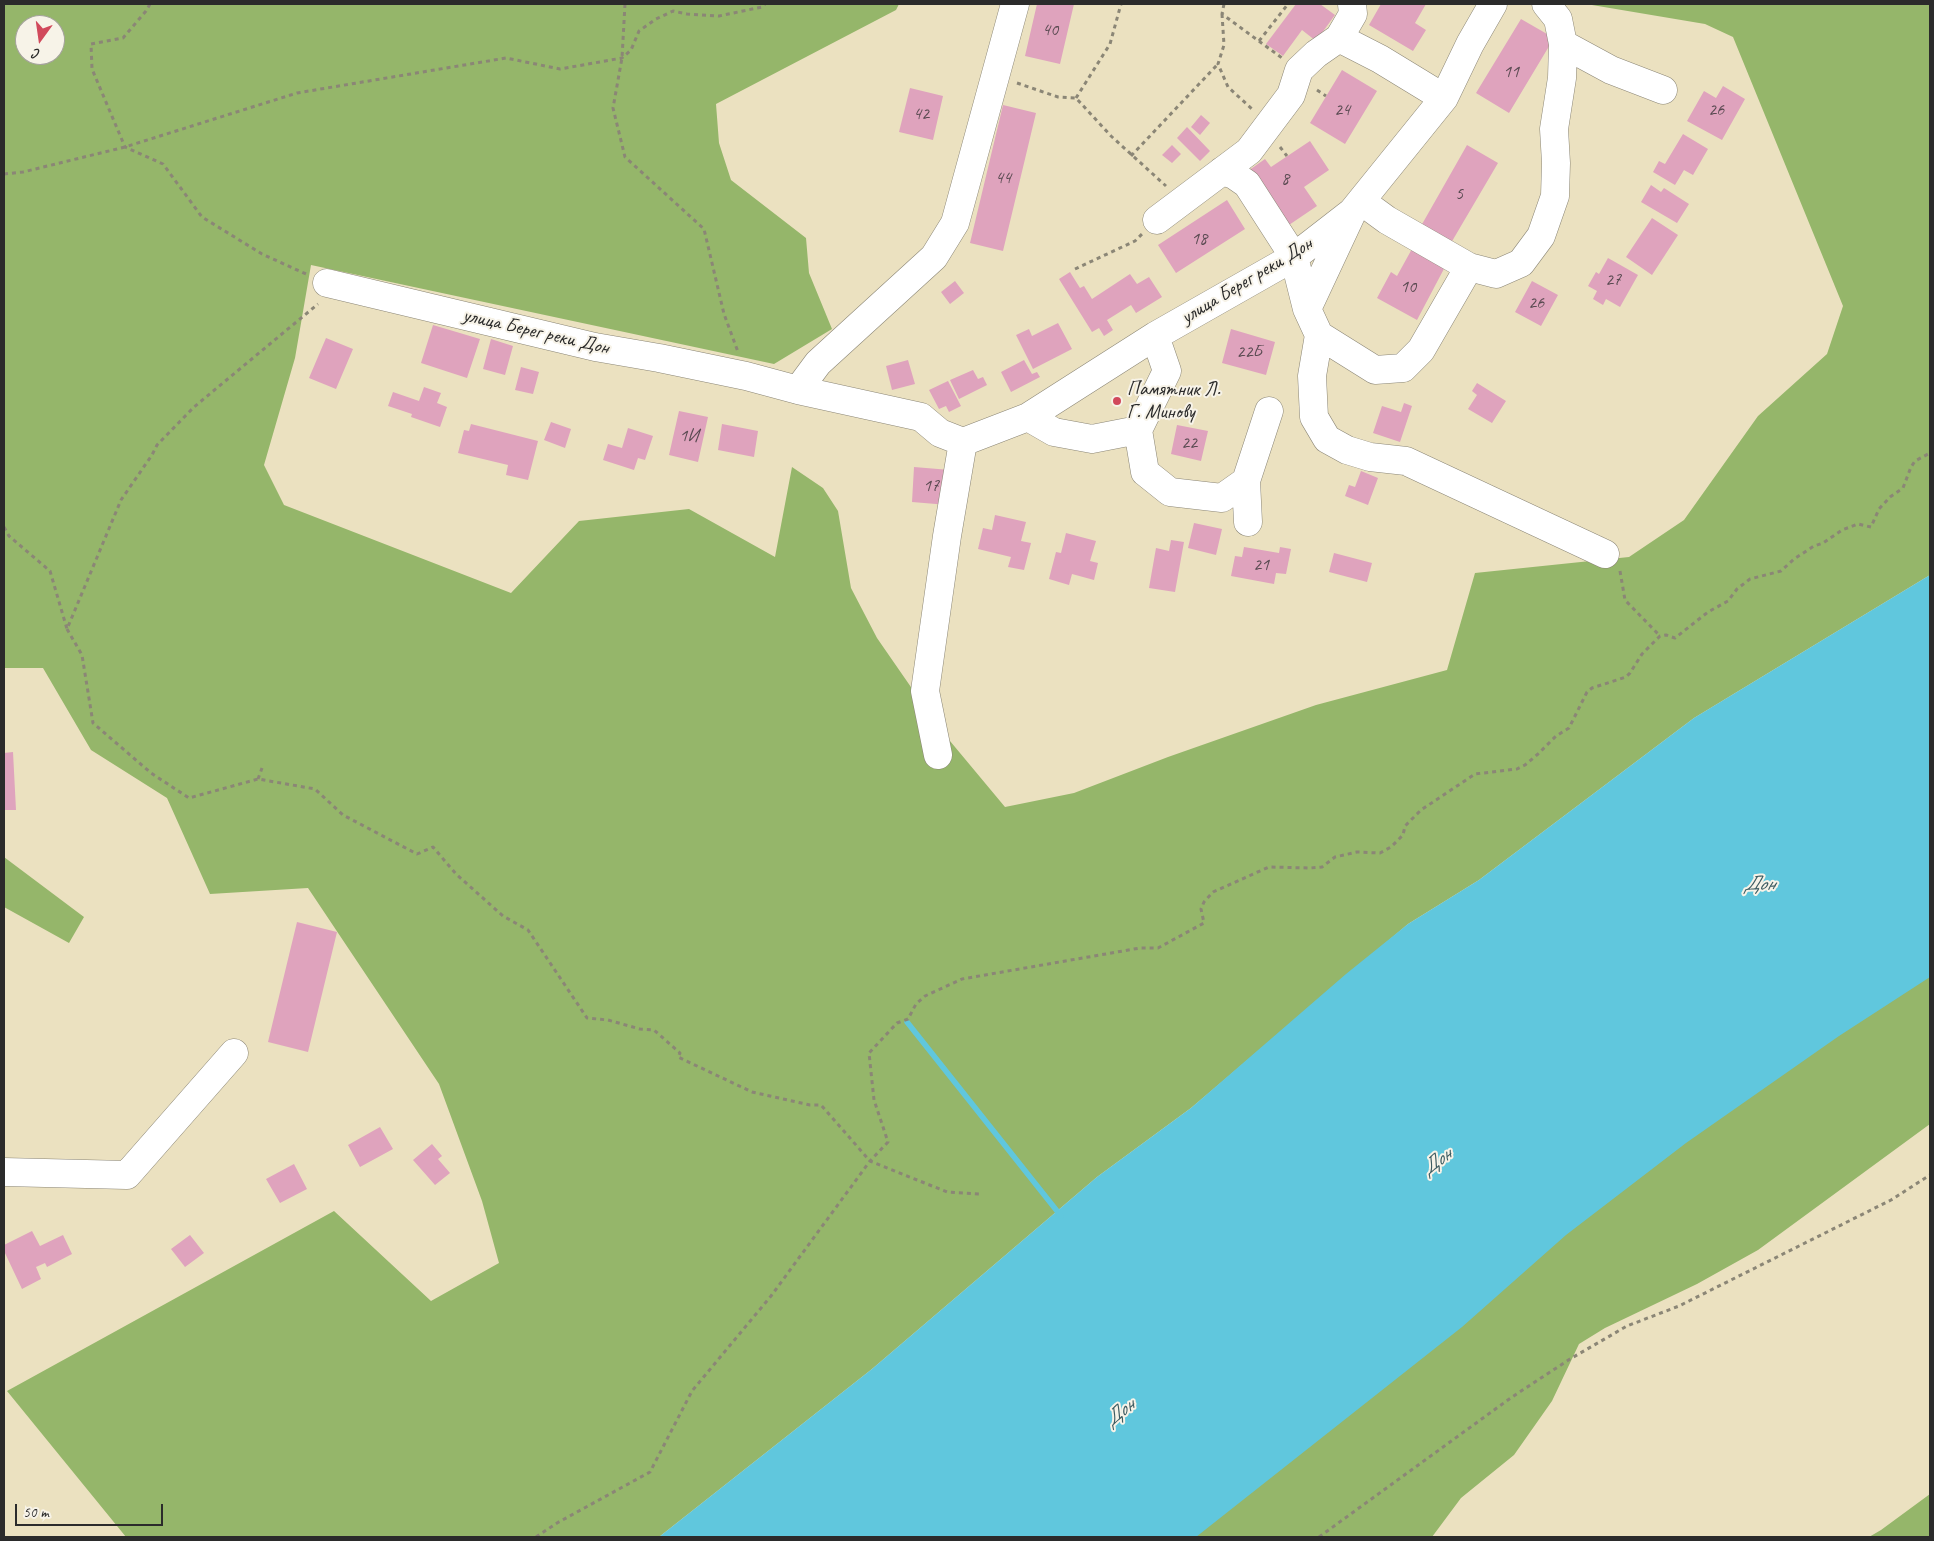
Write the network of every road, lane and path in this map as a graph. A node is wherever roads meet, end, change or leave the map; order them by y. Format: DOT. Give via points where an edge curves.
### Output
graph roads {
  1 [pos="150,4"];
  2 [pos="625,4"];
  3 [pos="765,4"];
  4 [pos="1015,4"];
  5 [pos="1121,4"];
  6 [pos="1224,4"];
  7 [pos="1288,4"];
  8 [pos="1352,4"];
  9 [pos="1493,4"];
  10 [pos="1546,4"];
  11 [pos="1222,14"];
  12 [pos="1339,38"];
  13 [pos="1259,41"];
  14 [pos="1563,44"];
  15 [pos="622,58"];
  16 [pos="1218,64"];
  17 [pos="1299,70"];
  18 [pos="995,76"];
  19 [pos="1663,90"];
  20 [pos="1076,98"];
  21 [pos="1444,98"];
  22 [pos="1269,125"];
  23 [pos="125,147"];
  24 [pos="1132,156"];
  25 [pos="1232,164"];
  26 [pos="4,174"];
  27 [pos="1184,200"];
  28 [pos="1357,206"];
  29 [pos="1157,220"];
  30 [pos="1294,257"];
  31 [pos="1469,267"];
  32 [pos="1075,269"];
  33 [pos="327,283"];
  34 [pos="1307,309"];
  35 [pos="1319,335"];
  36 [pos="1155,336"];
  37 [pos="746,376"];
  38 [pos="798,390"];
  39 [pos="1269,411"];
  40 [pos="1028,417"];
  41 [pos="1138,430"];
  42 [pos="963,442"];
  43 [pos="1930,452"];
  44 [pos="1246,481"];
  45 [pos="1248,522"];
  46 [pos="4,527"];
  47 [pos="1605,554"];
  48 [pos="67,629"];
  49 [pos="1660,636"];
  50 [pos="938,754"];
  51 [pos="262,768"];
  52 [pos="258,778"];
  53 [pos="234,1053"];
  54 [pos="870,1161"];
  55 [pos="4,1172"];
  56 [pos="1930,1175"];
  57 [pos="980,1194"];
  58 [pos="536,1537"];
  59 [pos="1319,1537"];
  1 -- 23 [label="path" via="123,38 90,44 92,69"];
  2 -- 15 [label="path"];
  3 -- 15 [label="path" via="718,16 673,11 639,32 631,50"];
  4 -- 18 [label="street"];
  5 -- 20 [label="path" via="1110,44"];
  6 -- 11 [label="path"];
  7 -- 13 [label="path"];
  8 -- 12 [label="street" via="1353,14"];
  9 -- 21 [label="street, улица Берег реки Дон"];
  10 -- 14 [label="street" via="1558,19"];
  11 -- 13 [label="path"];
  11 -- 16 [label="path" via="1224,45"];
  12 -- 17 [label="street"];
  12 -- 21 [label="street"];
  13 -- 17 [label="path"];
  14 -- 19 [label="street" via="1611,70"];
  14 -- 31 [label="street" via="1562,78 1554,129 1555,196 1541,236 1521,263 1496,274"];
  15 -- 23 [label="path" via="560,68 506,58 297,93"];
  15 -- 37 [label="path" via="613,108 625,157 704,229 724,314"];
  16 -- 22 [label="path" via="1228,87"];
  16 -- 24 [label="path"];
  17 -- 22 [label="street" via="1291,95"];
  18 -- 20 [label="path" via="1058,97"];
  18 -- 38 [label="street" via="955,223 934,257 818,363"];
  20 -- 24 [label="path"];
  21 -- 28 [label="street, улица Берег реки Дон"];
  22 -- 25 [label="street" via="1249,151"];
  23 -- 26 [label="path"];
  23 -- 33 [label="path" via="163,164 202,217 262,254"];
  24 -- 27 [label="path"];
  25 -- 27 [label="street"];
  25 -- 30 [label="street" via="1242,169 1247,184"];
  27 -- 29 [label="street"];
  28 -- 30 [label="street, улица Берег реки Дон"];
  28 -- 31 [label="street"];
  28 -- 34 [label="street"];
  29 -- 32 [label="path" via="1135,241"];
  30 -- 34 [label="street"];
  30 -- 36 [label="street, улица Берег реки Дон"];
  31 -- 35 [label="street" via="1421,350 1403,368 1375,370"];
  33 -- 37 [label="street, улица Берег реки Дон" via="595,347"];
  33 -- 48 [label="path" via="318,303 194,407 158,445 121,500"];
  34 -- 35 [label="street"];
  35 -- 47 [label="street" via="1312,376 1314,417 1327,438 1347,450 1370,457 1406,461"];
  36 -- 40 [label="street, улица Берег реки Дон"];
  36 -- 41 [label="street" via="1167,371"];
  37 -- 38 [label="street, улица Берег реки Дон"];
  38 -- 42 [label="street, улица Берег реки Дон" via="921,417 940,433"];
  39 -- 44 [label="street"];
  40 -- 41 [label="street" via="1054,432 1092,438"];
  40 -- 42 [label="street, улица Берег реки Дон"];
  41 -- 44 [label="street" via="1145,472 1170,492 1222,498"];
  42 -- 50 [label="street" via="925,691"];
  43 -- 49 [label="path" via="1915,461 1903,488 1879,509 1871,527 1858,524 1842,530 1794,559 1781,571 1750,579 1728,601 1675,638"];
  44 -- 45 [label="street"];
  46 -- 48 [label="path" via="9,536 50,572"];
  47 -- 49 [label="path" via="1619,569 1625,600"];
  48 -- 52 [label="path" via="82,655 93,723 151,773 189,798"];
  49 -- 54 [label="path" via="1626,677 1587,692 1569,728 1532,760 1517,769 1475,774 1422,810 1404,826 1403,835 1380,853 1357,852 1335,857 1322,867 1269,867 1213,892 1204,902 1204,923 1158,948 1140,948 962,980 925,996 908,1019 897,1023 869,1053 874,1100 888,1142"];
  51 -- 52 [label="path"];
  52 -- 54 [label="path" via="315,789 343,815 417,854 433,847 456,874 503,916 528,930 586,1018 654,1030 680,1053 678,1057 752,1092 821,1105"];
  53 -- 55 [label="street" via="127,1175"];
  54 -- 57 [label="path" via="947,1192"];
  54 -- 58 [label="path" via="770,1296 692,1391 650,1472"];
  56 -- 59 [label="path" via="1891,1200 1679,1306 1627,1326 1570,1359"];
}
